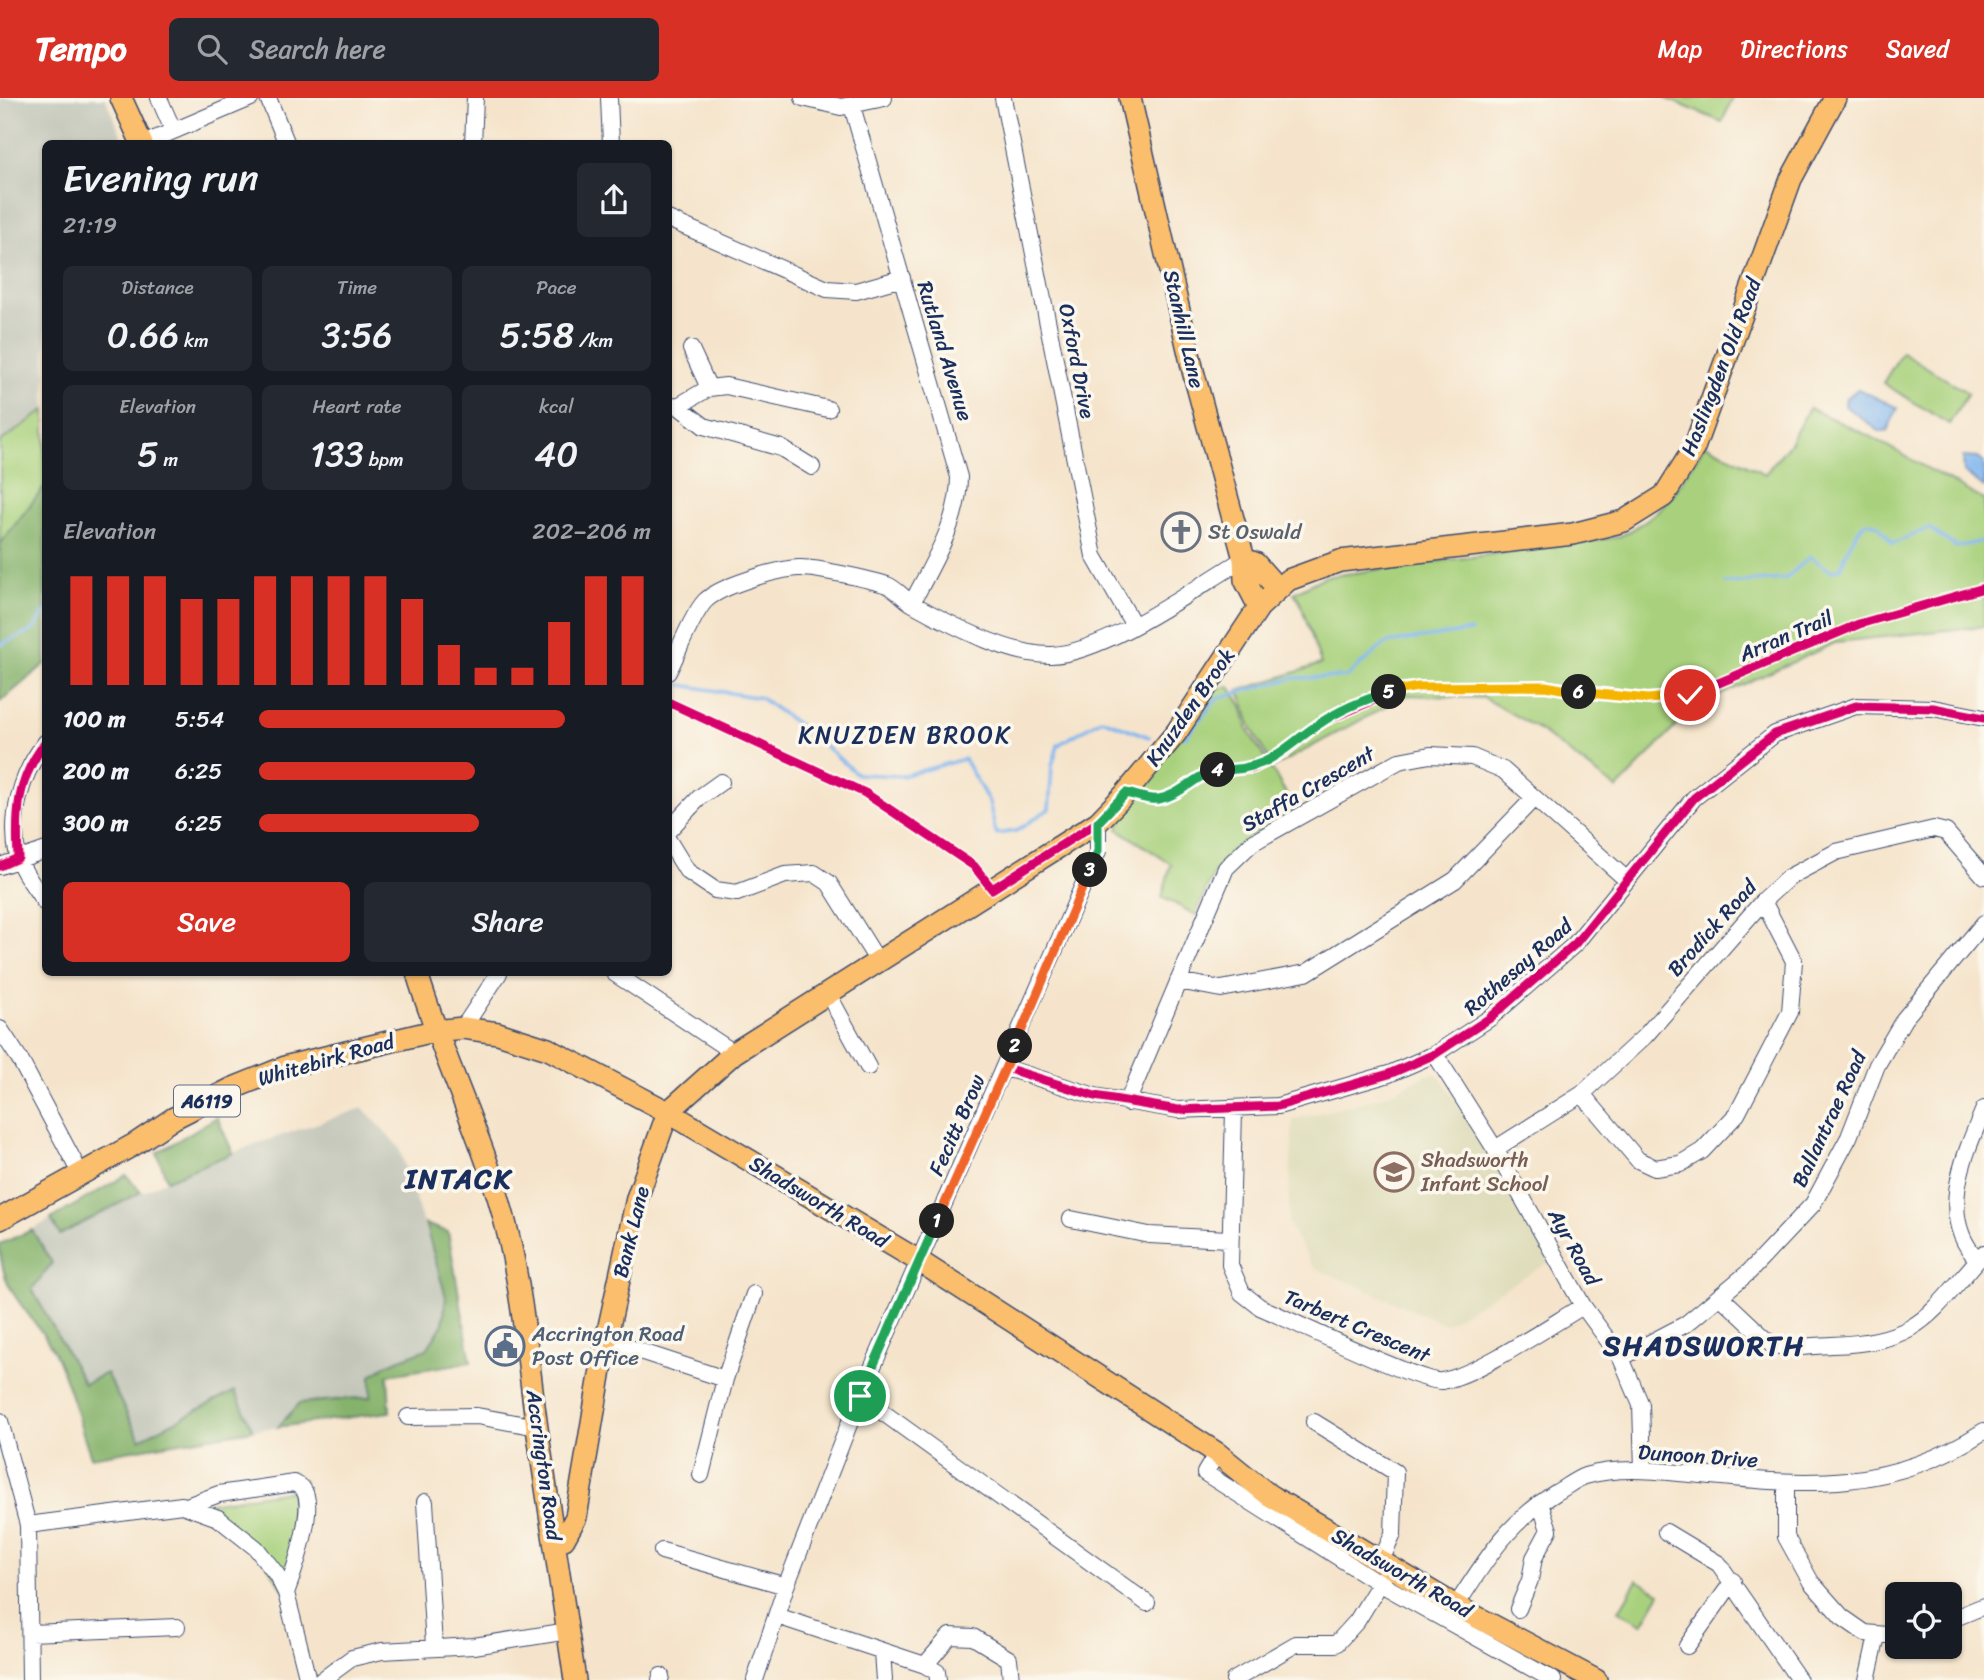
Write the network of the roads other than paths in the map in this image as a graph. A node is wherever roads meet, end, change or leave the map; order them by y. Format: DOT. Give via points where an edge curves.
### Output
graph roads {
  1 [pos="121,98"];
  2 [pos="159,98"];
  3 [pos="251,98"];
  4 [pos="268,98"];
  5 [pos="475,98"];
  6 [pos="610,98"];
  7 [pos="803,98"];
  8 [pos="884,98"];
  9 [pos="1003,98"];
  10 [pos="1130,98"];
  11 [pos="1835,98"];
  12 [pos="852,106"];
  13 [pos="173,130"];
  14 [pos="140,140"];
  15 [pos="151,140"];
  16 [pos="286,140"];
  17 [pos="473,140"];
  18 [pos="611,140"];
  19 [pos="672,221"];
  20 [pos="902,278"];
  21 [pos="691,349"];
  22 [pos="709,388"];
  23 [pos="673,405"];
  24 [pos="828,409"];
  25 [pos="812,467"];
  26 [pos="1244,559"];
  27 [pos="1277,587"];
  28 [pos="912,603"];
  29 [pos="1259,607"];
  30 [pos="1133,624"];
  31 [pos="672,664"];
  32 [pos="1984,718"];
  33 [pos="42,749"];
  34 [pos="721,782"];
  35 [pos="1534,798"];
  36 [pos="1098,822"];
  37 [pos="672,827"];
  38 [pos="672,847"];
  39 [pos="42,851"];
  40 [pos="18,858"];
  41 [pos="0,866"];
  42 [pos="1984,876"];
  43 [pos="1627,880"];
  44 [pos="42,897"];
  45 [pos="1763,901"];
  46 [pos="1984,923"];
  47 [pos="879,963"];
  48 [pos="417,976"];
  49 [pos="497,976"];
  50 [pos="618,976"];
  51 [pos="1178,981"];
  52 [pos="828,994"];
  53 [pos="463,1028"];
  54 [pos="0,1029"];
  55 [pos="434,1031"];
  56 [pos="734,1053"];
  57 [pos="1435,1054"];
  58 [pos="868,1067"];
  59 [pos="1006,1068"];
  60 [pos="1582,1094"];
  61 [pos="1127,1102"];
  62 [pos="1984,1109"];
  63 [pos="1234,1110"];
  64 [pos="668,1112"];
  65 [pos="1495,1149"];
  66 [pos="80,1172"];
  67 [pos="0,1219"];
  68 [pos="1071,1219"];
  69 [pos="1229,1238"];
  70 [pos="1981,1257"];
  71 [pos="919,1261"];
  72 [pos="754,1294"];
  73 [pos="1720,1296"];
  74 [pos="1583,1306"];
  75 [pos="606,1340"];
  76 [pos="1621,1358"];
  77 [pos="725,1379"];
  78 [pos="860,1396"];
  79 [pos="408,1416"];
  80 [pos="0,1422"];
  81 [pos="1314,1422"];
  82 [pos="537,1427"];
  83 [pos="1984,1431"];
  84 [pos="1643,1469"];
  85 [pos="701,1475"];
  86 [pos="1786,1484"];
  87 [pos="425,1502"];
  88 [pos="1540,1503"];
  89 [pos="187,1506"];
  90 [pos="28,1525"];
  91 [pos="1666,1532"];
  92 [pos="555,1541"];
  93 [pos="662,1551"];
  94 [pos="1383,1571"];
  95 [pos="1733,1581"];
  96 [pos="786,1586"];
  97 [pos="286,1593"];
  98 [pos="1147,1603"];
  99 [pos="1456,1606"];
  100 [pos="1984,1606"];
  101 [pos="1518,1609"];
  102 [pos="1962,1615"];
  103 [pos="777,1616"];
  104 [pos="177,1627"];
  105 [pos="568,1631"];
  106 [pos="30,1633"];
  107 [pos="1877,1636"];
  108 [pos="1885,1636"];
  109 [pos="434,1646"];
  110 [pos="1687,1646"];
  111 [pos="881,1652"];
  112 [pos="925,1665"];
  113 [pos="1795,1678"];
  114 [pos="30,1680"];
  115 [pos="308,1680"];
  116 [pos="322,1680"];
  117 [pos="575,1680"];
  118 [pos="755,1680"];
  119 [pos="884,1680"];
  120 [pos="938,1680"];
  121 [pos="1011,1680"];
  122 [pos="1234,1680"];
  123 [pos="1553,1680"];
  124 [pos="1596,1680"];
  125 [pos="1867,1680"];
  1 -- 14 [label="main road"];
  2 -- 13 [label="street"];
  3 -- 13 [label="street"];
  4 -- 16 [label="street"];
  5 -- 17 [label="street"];
  6 -- 18 [label="street"];
  7 -- 12 [label="street" via="830,106"];
  8 -- 12 [label="street"];
  9 -- 30 [label="street, Oxford Drive" via="1094,556"];
  10 -- 26 [label="main road, Stanhill Lane" via="1193,371"];
  11 -- 27 [label="main road, Haslingden Old Road" via="1791,179 1694,447 1664,496 1637,516 1573,534 1340,561 1298,574"];
  12 -- 20 [label="street, Rutland Avenue"];
  13 -- 15 [label="street"];
  19 -- 20 [label="street" via="827,289 856,290"];
  20 -- 28 [label="street, Rutland Avenue" via="959,477 947,531"];
  21 -- 22 [label="street"];
  22 -- 23 [label="street"];
  22 -- 24 [label="street" via="726,386"];
  23 -- 25 [label="street" via="704,426 781,448"];
  26 -- 27 [label="main road" via="1255,563"];
  26 -- 29 [label="main road, Stanhill Lane" via="1245,580"];
  26 -- 30 [label="street"];
  27 -- 29 [label="main road, Knuzden Brook"];
  28 -- 30 [label="street" via="993,642 1033,654 1082,650"];
  28 -- 31 [label="street" via="889,586 800,568 772,573 730,584 704,602"];
  29 -- 36 [label="main road, Knuzden Brook" via="1176,733"];
  32 -- 43 [label="street, Rothesay Road" via="1933,708 1856,706 1776,734 1694,798"];
  33 -- 40 [label="street" via="27,773 16,810"];
  34 -- 37 [label="street"];
  35 -- 43 [label="street, Staffa Crescent"];
  35 -- 51 [label="street" via="1455,880 1306,973 1222,989"];
  35 -- 51 [label="street, Staffa Crescent" via="1503,769 1472,757 1430,755 1399,761 1252,844 1226,868"];
  36 -- 47 [label="main road, Bank Lane"];
  36 -- 59 [label="street, Fecitt Brow" via="1098,851"];
  38 -- 47 [label="street" via="687,871 715,890 737,893 785,875 814,873 829,883"];
  39 -- 40 [label="street"];
  40 -- 41 [label="street"];
  40 -- 44 [label="street"];
  42 -- 45 [label="street, Brodick Road" via="1946,832 1934,829 1836,852 1789,877"];
  43 -- 57 [label="street, Rothesay Road" via="1575,944 1490,1018"];
  45 -- 60 [label="street, Brodick Road" via="1645,1036"];
  45 -- 60 [label="street" via="1794,961 1790,1012 1737,1114 1702,1151 1680,1164 1655,1168 1638,1160"];
  46 -- 73 [label="street, Ballantrae Road" via="1903,1019 1877,1065 1849,1137 1812,1204 1749,1272"];
  47 -- 52 [label="main road, Bank Lane"];
  48 -- 55 [label="main road, Accrington Road"];
  49 -- 53 [label="street"];
  50 -- 56 [label="street"];
  51 -- 61 [label="street, Staffa Crescent"];
  52 -- 56 [label="main road, Bank Lane"];
  52 -- 58 [label="street"];
  53 -- 55 [label="main road, Shadsworth Road"];
  53 -- 64 [label="main road, Shadsworth Road" via="498,1033 548,1049"];
  54 -- 66 [label="street"];
  55 -- 66 [label="main road, Whitebirk Road / A6119" via="276,1070 197,1107"];
  55 -- 82 [label="main road, Accrington Road" via="479,1142 507,1231 526,1326"];
  56 -- 64 [label="main road, Bank Lane"];
  57 -- 63 [label="street, Rothesay Road" via="1312,1097"];
  57 -- 65 [label="street, Ayr Road"];
  59 -- 61 [label="street, Rothesay Road"];
  59 -- 71 [label="street, Fecitt Brow"];
  60 -- 65 [label="street, Brodick Road"];
  61 -- 63 [label="street, Rothesay Road" via="1178,1110"];
  62 -- 70 [label="street" via="1960,1169 1957,1196 1960,1233"];
  63 -- 69 [label="street, Tarbert Crescent"];
  64 -- 71 [label="main road, Shadsworth Road"];
  64 -- 75 [label="main road, Bank Lane" via="637,1198"];
  65 -- 74 [label="street, Ayr Road"];
  66 -- 67 [label="main road, Whitebirk Road / A6119"];
  68 -- 69 [label="street" via="1149,1236"];
  69 -- 74 [label="street, Tarbert Crescent" via="1233,1276 1248,1300 1431,1380 1442,1381 1473,1369"];
  70 -- 73 [label="street" via="1930,1314 1904,1333 1880,1342 1772,1345"];
  71 -- 78 [label="street, Fecitt Brow"];
  71 -- 94 [label="main road, Shadsworth Road" via="1217,1452 1269,1495"];
  72 -- 77 [label="street"];
  73 -- 76 [label="street, Ballantrae Road" via="1686,1324"];
  74 -- 76 [label="street, Ayr Road"];
  75 -- 77 [label="street"];
  75 -- 92 [label="main road, Bank Lane" via="576,1517 564,1539"];
  76 -- 84 [label="street, Ayr Road" via="1641,1405"];
  77 -- 85 [label="street"];
  78 -- 96 [label="street, Fecitt Brow"];
  78 -- 98 [label="street"];
  79 -- 82 [label="street" via="477,1416"];
  80 -- 90 [label="street"];
  81 -- 94 [label="street" via="1395,1472 1393,1534"];
  82 -- 92 [label="main road, Accrington Road"];
  83 -- 86 [label="street, Dunoon Drive" via="1956,1450 1875,1478"];
  84 -- 86 [label="street, Dunoon Drive"];
  84 -- 88 [label="street, Dunoon Drive" via="1584,1476"];
  86 -- 107 [label="street" via="1786,1538 1811,1582 1842,1618"];
  87 -- 109 [label="street"];
  88 -- 99 [label="street, Dunoon Drive" via="1493,1549"];
  88 -- 101 [label="street" via="1549,1531 1534,1558"];
  89 -- 90 [label="street"];
  89 -- 97 [label="street" via="218,1518 256,1548"];
  89 -- 97 [label="street" via="219,1494 294,1483 303,1489 308,1502 299,1558"];
  90 -- 106 [label="street"];
  91 -- 95 [label="street" via="1719,1564"];
  92 -- 105 [label="main road, Accrington Road"];
  93 -- 96 [label="street"];
  94 -- 99 [label="main road, Shadsworth Road"];
  94 -- 122 [label="street" via="1357,1622 1336,1644 1296,1644"];
  94 -- 123 [label="street, Shadsworth Road"];
  95 -- 110 [label="street"];
  95 -- 113 [label="street"];
  96 -- 103 [label="street, Fecitt Brow"];
  97 -- 115 [label="street"];
  99 -- 124 [label="main road, Shadsworth Road"];
  100 -- 102 [label="street"];
  103 -- 111 [label="street"];
  103 -- 118 [label="street, Fecitt Brow"];
  104 -- 106 [label="street"];
  105 -- 109 [label="street" via="474,1646"];
  105 -- 117 [label="main road, Accrington Road"];
  106 -- 114 [label="street"];
  107 -- 108 [label="street"];
  107 -- 125 [label="street"];
  109 -- 116 [label="street" via="352,1658"];
  111 -- 112 [label="street"];
  111 -- 119 [label="street"];
  112 -- 120 [label="street" via="937,1672"];
  112 -- 121 [label="street" via="950,1636 973,1637 1009,1659"];
}
